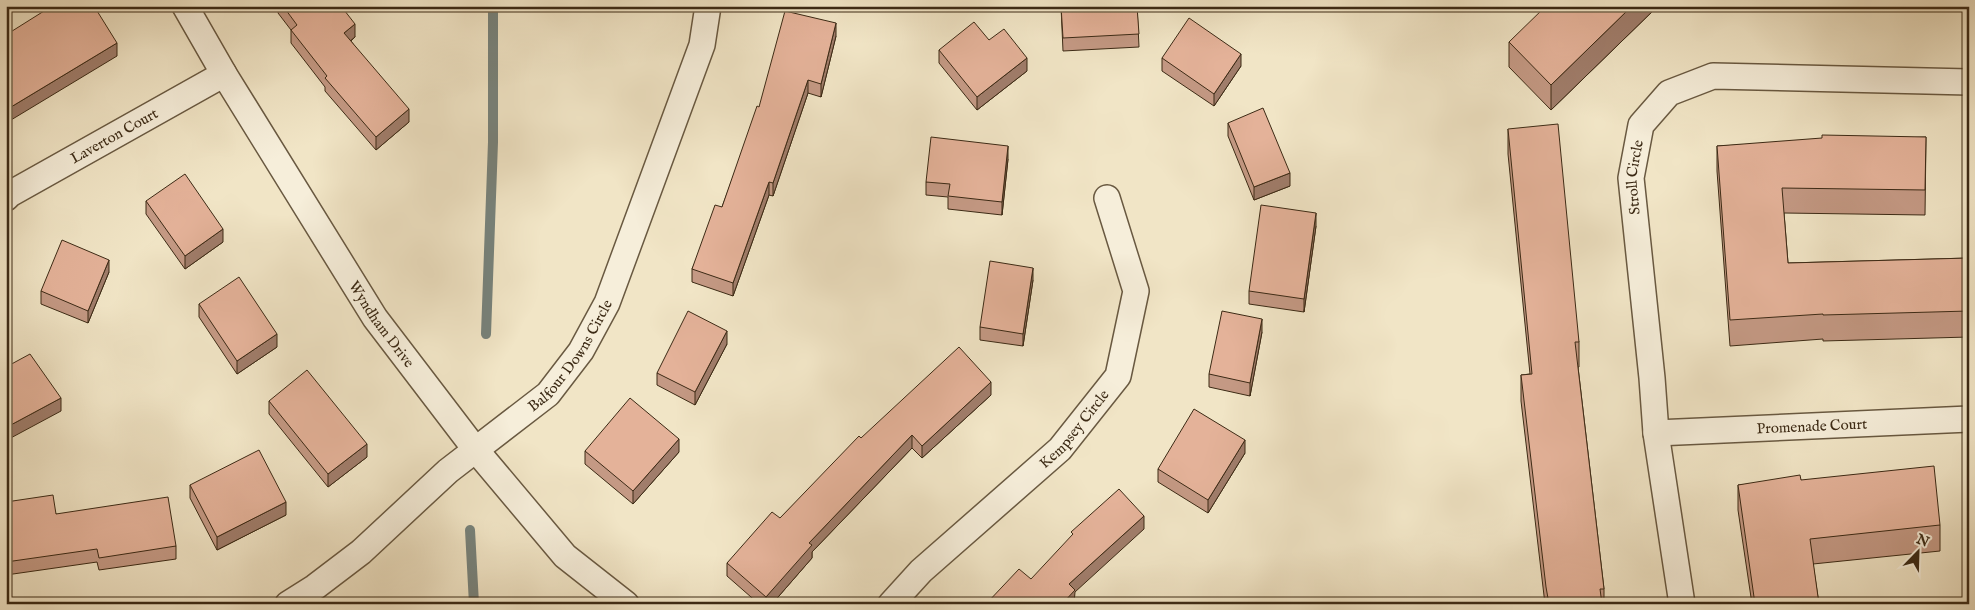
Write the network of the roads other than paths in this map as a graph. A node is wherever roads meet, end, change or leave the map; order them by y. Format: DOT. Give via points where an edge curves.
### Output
graph roads {
  1 [pos="186,6"];
  2 [pos="708,6"];
  3 [pos="224,74"];
  4 [pos="1969,82"];
  5 [pos="6,198"];
  6 [pos="1107,198"];
  7 [pos="1969,419"];
  8 [pos="1656,434"];
  9 [pos="475,449"];
  10 [pos="288,604"];
  11 [pos="626,604"];
  12 [pos="891,604"];
  13 [pos="1682,604"];
  1 -- 3 [label="street, Wyndham Drive"];
  2 -- 9 [label="street, Balfour Downs Circle" via="702,44 607,303 582,351 548,394"];
  3 -- 5 [label="street, Laverton Court"];
  3 -- 9 [label="street, Wyndham Drive" via="375,318"];
  4 -- 8 [label="street, Stroll Circle" via="1713,76 1669,93 1641,125 1631,178"];
  6 -- 12 [label="street, Kempsey Circle" via="1136,291 1118,376 1060,448 921,571"];
  7 -- 8 [label="street, Promenade Court"];
  8 -- 13 [label="street, Stroll Circle"];
  9 -- 10 [label="street, Balfour Downs Circle" via="360,552"];
  9 -- 11 [label="street, Wyndham Drive" via="565,556"];
}
